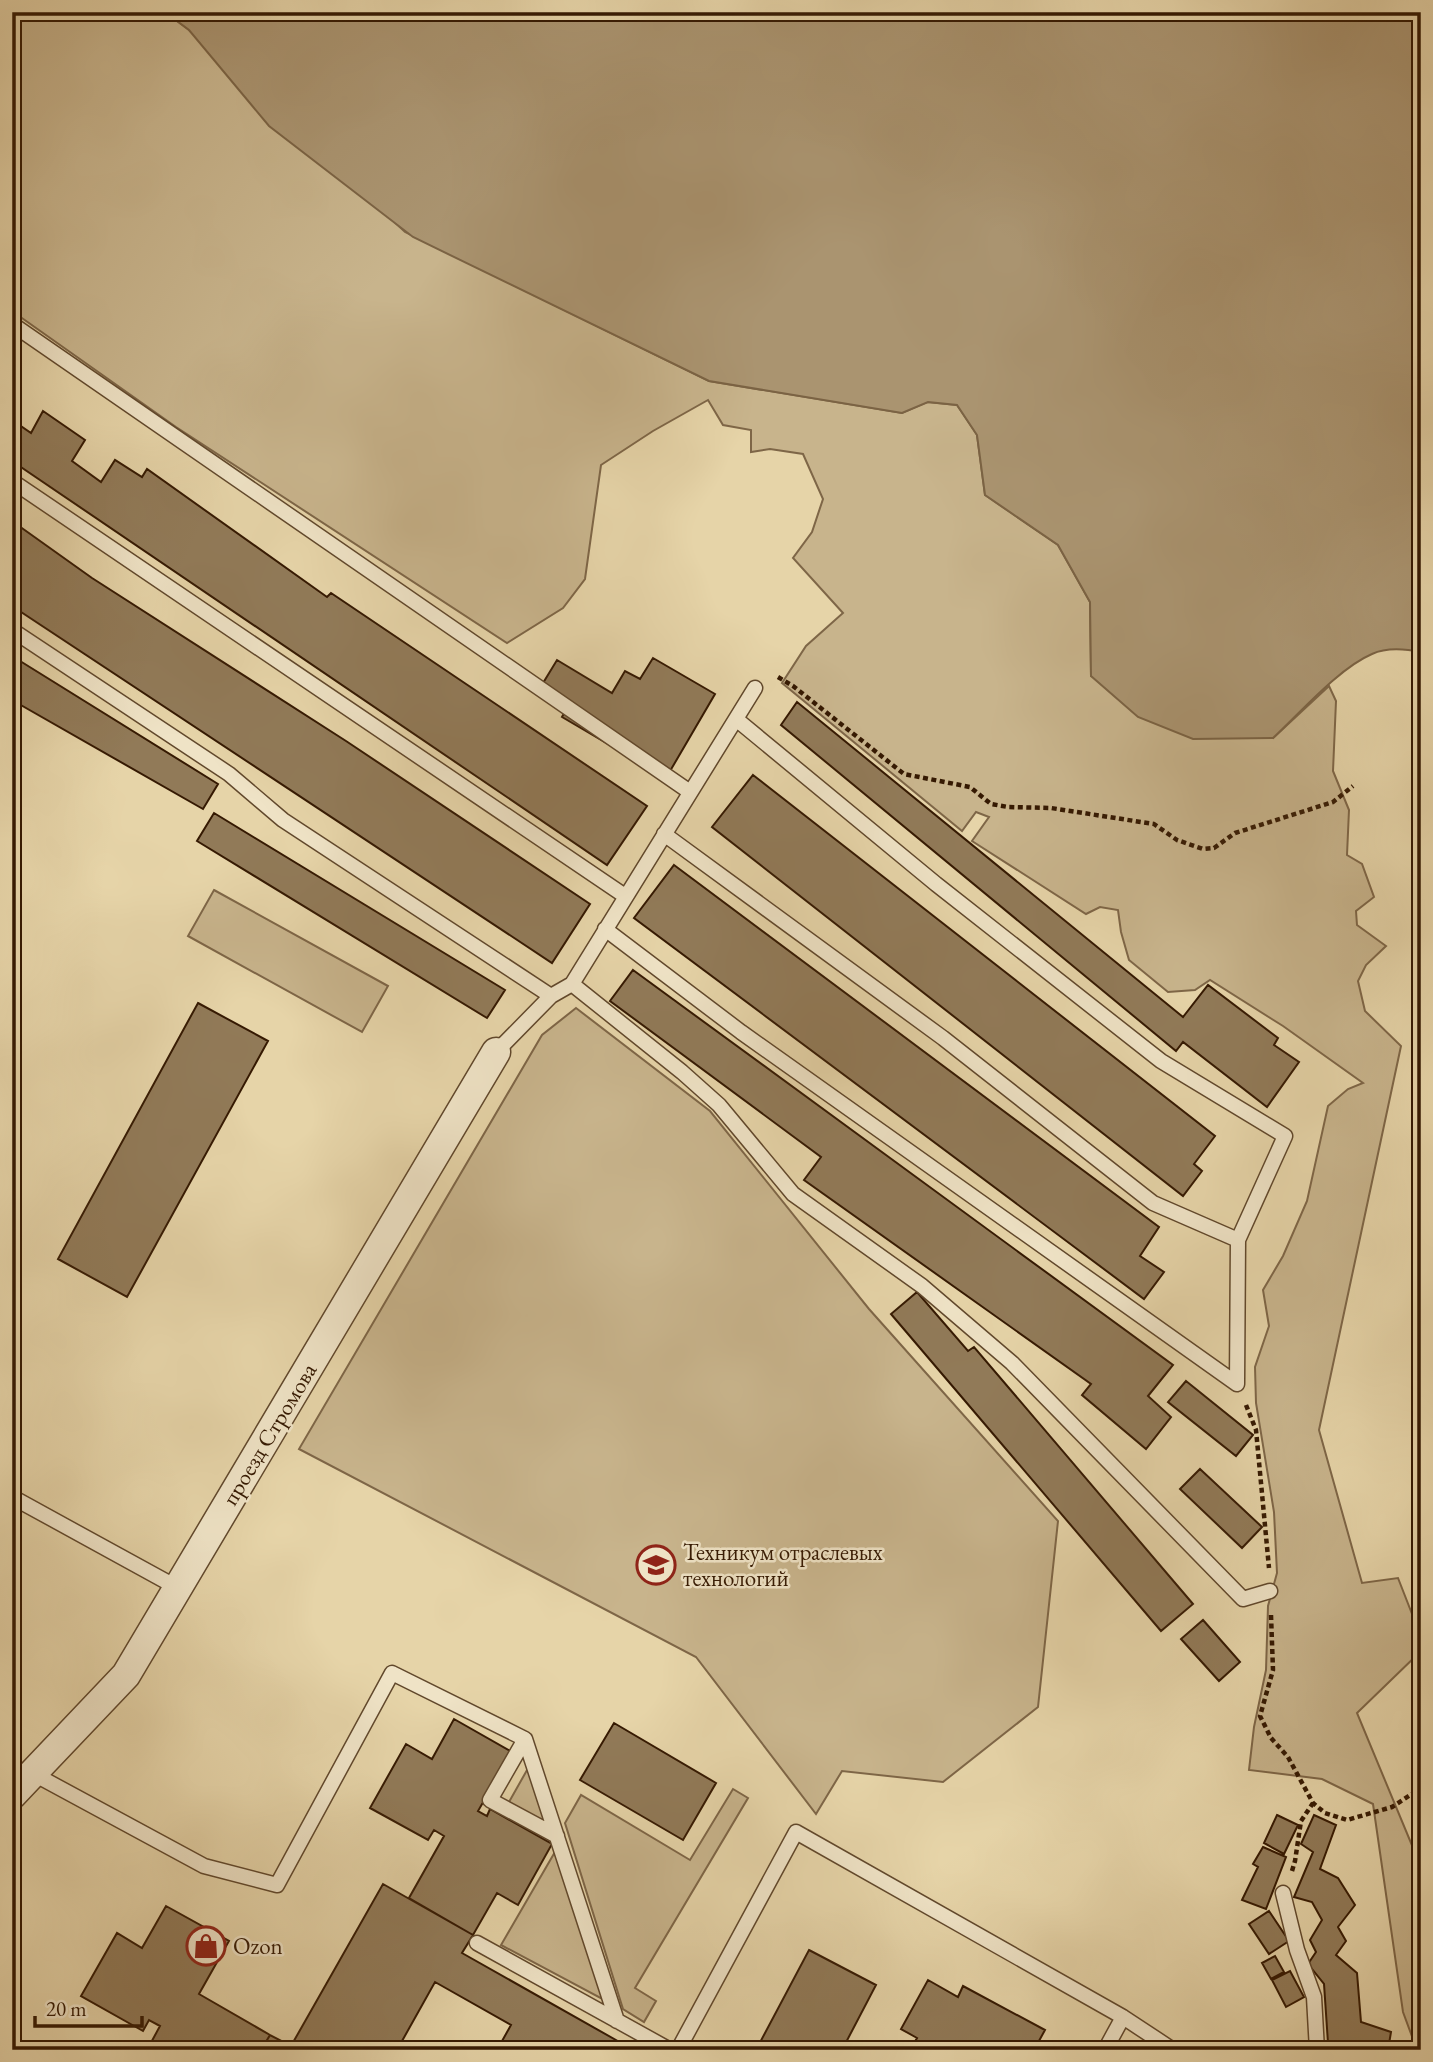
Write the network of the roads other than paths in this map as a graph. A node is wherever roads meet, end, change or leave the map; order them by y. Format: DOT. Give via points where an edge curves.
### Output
graph roads {
  1 [pos="12,324"];
  2 [pos="12,481"];
  3 [pos="12,630"];
  4 [pos="755,688"];
  5 [pos="736,719"];
  6 [pos="690,792"];
  7 [pos="664,834"];
  8 [pos="625,896"];
  9 [pos="605,929"];
  10 [pos="572,984"];
  11 [pos="551,996"];
  12 [pos="496,1052"];
  13 [pos="1238,1240"];
  14 [pos="12,1497"];
  15 [pos="178,1588"];
  16 [pos="1270,1591"];
  17 [pos="526,1739"];
  18 [pos="32,1773"];
  19 [pos="12,1795"];
  20 [pos="557,1836"];
  21 [pos="1283,1893"];
  22 [pos="477,1943"];
  23 [pos="1122,2017"];
  24 [pos="617,2021"];
  25 [pos="670,2050"];
  26 [pos="678,2050"];
  27 [pos="1105,2050"];
  28 [pos="1173,2050"];
  29 [pos="1317,2050"];
  1 -- 6 [label="lane"];
  2 -- 8 [label="lane"];
  3 -- 11 [label="lane" via="229,774 283,820"];
  4 -- 5 [label="lane"];
  5 -- 6 [label="lane"];
  5 -- 13 [label="lane" via="936,884 1161,1060 1285,1136"];
  6 -- 7 [label="lane"];
  7 -- 8 [label="lane"];
  7 -- 13 [label="lane" via="943,1038 1153,1203"];
  8 -- 9 [label="lane"];
  9 -- 10 [label="lane"];
  9 -- 13 [label="lane" via="741,1032 1237,1384"];
  10 -- 11 [label="lane"];
  10 -- 16 [label="lane" via="719,1105 793,1194 922,1286 1012,1363 1243,1600"];
  11 -- 12 [label="lane"];
  12 -- 15 [label="street, проезд Стромова"];
  14 -- 15 [label="lane"];
  15 -- 18 [label="street, проезд Стромова" via="126,1675"];
  17 -- 18 [label="lane" via="392,1673 277,1885 204,1866"];
  17 -- 20 [label="lane"];
  17 -- 20 [label="lane" via="491,1800"];
  18 -- 19 [label="street, проезд Стромова"];
  20 -- 24 [label="lane"];
  21 -- 29 [label="lane" via="1314,1997"];
  22 -- 24 [label="lane"];
  23 -- 26 [label="lane" via="796,1832"];
  23 -- 27 [label="lane"];
  23 -- 28 [label="lane"];
  24 -- 25 [label="lane"];
}
